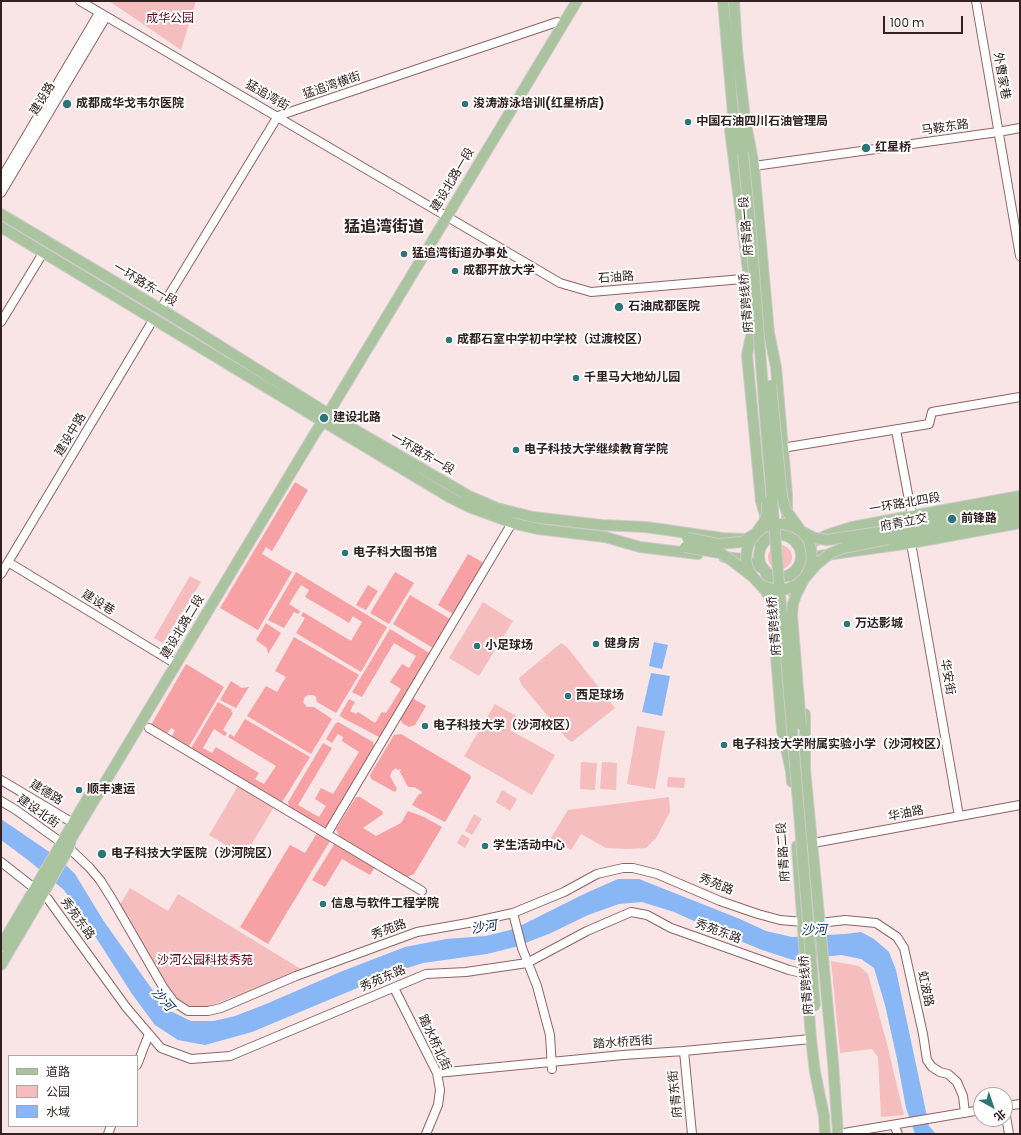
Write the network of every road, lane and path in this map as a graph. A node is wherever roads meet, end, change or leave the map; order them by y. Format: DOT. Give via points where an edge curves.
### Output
graph roads {
  1 [pos="80,1"];
  2 [pos="570,1"];
  3 [pos="576,1"];
  4 [pos="723,1"];
  5 [pos="734,1"];
  6 [pos="976,1"];
  7 [pos="102,15"];
  8 [pos="560,23"];
  9 [pos="733,114"];
  10 [pos="278,116"];
  11 [pos="745,119"];
  12 [pos="1020,128"];
  13 [pos="998,132"];
  14 [pos="745,154"];
  15 [pos="754,166"];
  16 [pos="1,179"];
  17 [pos="1,193"];
  18 [pos="1,214"];
  19 [pos="444,215"];
  20 [pos="1,227"];
  21 [pos="43,253"];
  22 [pos="1020,256"];
  23 [pos="764,277"];
  24 [pos="749,278"];
  25 [pos="160,310"];
  26 [pos="153,320"];
  27 [pos="1,322"];
  28 [pos="752,332"];
  29 [pos="769,333"];
  30 [pos="1020,397"];
  31 [pos="323,416"];
  32 [pos="896,430"];
  33 [pos="352,433"];
  34 [pos="782,448"];
  35 [pos="1020,496"];
  36 [pos="1020,506"];
  37 [pos="1020,514"];
  38 [pos="912,516"];
  39 [pos="512,523"];
  40 [pos="1020,523"];
  41 [pos="601,525"];
  42 [pos="801,532"];
  43 [pos="756,533"];
  44 [pos="887,535"];
  45 [pos="605,537"];
  46 [pos="766,540"];
  47 [pos="686,543"];
  48 [pos="796,543"];
  49 [pos="911,543"];
  50 [pos="8,562"];
  51 [pos="796,568"];
  52 [pos="764,570"];
  53 [pos="1,574"];
  54 [pos="753,577"];
  55 [pos="804,579"];
  56 [pos="174,663"];
  57 [pos="149,728"];
  58 [pos="805,769"];
  59 [pos="791,771"];
  60 [pos="1,780"];
  61 [pos="1,801"];
  62 [pos="1020,804"];
  63 [pos="959,816"];
  64 [pos="76,825"];
  65 [pos="327,834"];
  66 [pos="813,844"];
  67 [pos="797,846"];
  68 [pos="63,850"];
  69 [pos="1,862"];
  70 [pos="42,887"];
  71 [pos="422,891"];
  72 [pos="513,913"];
  73 [pos="803,922"];
  74 [pos="820,927"];
  75 [pos="1,946"];
  76 [pos="528,963"];
  77 [pos="1,965"];
  78 [pos="806,974"];
  79 [pos="394,988"];
  80 [pos="150,1034"];
  81 [pos="811,1039"];
  82 [pos="684,1051"];
  83 [pos="138,1062"];
  84 [pos="824,1063"];
  85 [pos="552,1066"];
  86 [pos="437,1073"];
  87 [pos="973,1112"];
  88 [pos="965,1113"];
  89 [pos="824,1116"];
  90 [pos="894,1125"];
  91 [pos="838,1132"];
  92 [pos="426,1134"];
  93 [pos="692,1134"];
  94 [pos="825,1134"];
  95 [pos="898,1134"];
  1 -- 7 [label="street, 猛追湾街"];
  2 -- 8 [label="main road, 建设北路一段"];
  3 -- 8 [label="main road, 建设北路一段"];
  4 -- 9 [label="main road, 府青路一段"];
  5 -- 11 [label="main road, 府青路一段"];
  6 -- 13 [label="street, 外曹家巷"];
  7 -- 10 [label="street, 猛追湾街"];
  7 -- 16 [label="street, 建设路"];
  7 -- 17 [label="street, 建设路"];
  8 -- 10 [label="street, 猛追湾横街"];
  8 -- 19 [label="main road, 建设北路一段"];
  9 -- 14 [label="main road, 府青跨线桥"];
  9 -- 24 [label="main road, 府青路一段" via="730,130"];
  10 -- 19 [label="street, 猛追湾街"];
  10 -- 25 [label="street"];
  11 -- 14 [label="main road, 府青跨线桥"];
  11 -- 15 [label="main road, 府青路一段"];
  12 -- 13 [label="street, 马鞍东路"];
  13 -- 15 [label="street, 马鞍东路"];
  13 -- 22 [label="street, 外曹家巷"];
  14 -- 84 [label="main road, 府青跨线桥, bridge"];
  15 -- 23 [label="main road, 府青路一段"];
  18 -- 25 [label="main road, 一环路东一段"];
  19 -- 24 [label="street, 石油路" via="551,278 590,292"];
  19 -- 31 [label="main road, 建设北路一段"];
  20 -- 21 [label="main road, 一环路东一段"];
  21 -- 26 [label="main road, 一环路东一段"];
  21 -- 27 [label="street"];
  23 -- 24 [label="street, 石油路"];
  23 -- 29 [label="main road, 府青路一段"];
  24 -- 28 [label="main road, 府青路一段"];
  25 -- 31 [label="main road, 一环路东一段"];
  26 -- 31 [label="main road, 一环路东一段"];
  26 -- 50 [label="street, 建设中路"];
  28 -- 43 [label="main road, 府青路一段, bridge" via="767,497 767,513"];
  28 -- 46 [label="main road, 府青路一段" via="747,355 761,502 769,529"];
  29 -- 34 [label="main road, 府青路一段" via="776,367"];
  29 -- 42 [label="main road, 府青立交, bridge" via="768,350 782,497 786,510"];
  30 -- 32 [label="street" via="932,412 929,424"];
  31 -- 33 [label="main road, 一环路东一段"];
  31 -- 56 [label="main road, 建设北路二段"];
  32 -- 34 [label="street"];
  32 -- 38 [label="street"];
  33 -- 39 [label="main road, 一环路东一段" via="451,498"];
  33 -- 41 [label="main road, 一环路东一段" via="497,508 533,517"];
  34 -- 48 [label="main road, 府青路一段" via="787,517"];
  35 -- 38 [label="main road, 一环路北四段"];
  36 -- 44 [label="main road, 府青立交"];
  37 -- 44 [label="main road, 府青立交"];
  38 -- 48 [label="main road, 一环路北四段" via="852,527 815,541"];
  39 -- 45 [label="main road, 一环路东一段" via="538,529"];
  39 -- 65 [label="street"];
  40 -- 49 [label="main road"];
  41 -- 46 [label="main road, 一环路东一段" via="646,527 722,538"];
  41 -- 47 [label="main road, 府青立交"];
  42 -- 43 [label="main road, 府青立交, bridge" via="792,526 773,524"];
  42 -- 44 [label="main road, 府青立交, bridge" via="827,540"];
  42 -- 55 [label="main road, 府青立交, bridge" via="808,539 812,549 811,565"];
  43 -- 47 [label="main road, 府青立交, bridge" via="742,542 730,544"];
  43 -- 54 [label="main road, bridge" via="750,541 746,555 748,569"];
  44 -- 55 [label="main road, 府青立交, bridge" via="831,553"];
  45 -- 47 [label="main road"];
  45 -- 52 [label="main road, 一环路东一段" via="640,547 743,559"];
  46 -- 48 [label="main road" via="778,535"];
  46 -- 52 [label="main road" via="759,551"];
  47 -- 54 [label="main road, bridge" via="720,553"];
  48 -- 51 [label="main road" via="800,555"];
  49 -- 51 [label="main road" via="819,556 804,560"];
  49 -- 63 [label="street, 华安街"];
  50 -- 53 [label="street, 建设中路"];
  50 -- 56 [label="street, 建设巷"];
  51 -- 52 [label="main road" via="781,576 769,574"];
  51 -- 58 [label="main road" via="794,594 806,724"];
  52 -- 59 [label="main road, 府青路二段" via="771,594 782,730"];
  54 -- 55 [label="main road, 府青立交, bridge" via="760,584 778,590 787,589"];
  54 -- 59 [label="main road, bridge" via="765,590 779,620"];
  55 -- 58 [label="main road, 府青立交, bridge" via="793,604 792,615"];
  56 -- 64 [label="main road, 建设北路二段"];
  57 -- 65 [label="street"];
  58 -- 66 [label="main road"];
  59 -- 67 [label="main road, 府青路二段"];
  60 -- 64 [label="street, 建德路"];
  61 -- 68 [label="street, 建设北街" via="16,810"];
  62 -- 63 [label="street, 华油路"];
  63 -- 66 [label="street, 华油路"];
  64 -- 68 [label="main road, 建设北路二段" via="72,840"];
  65 -- 71 [label="street"];
  66 -- 67 [label="street, 华油路"];
  66 -- 74 [label="main road"];
  67 -- 73 [label="main road, 府青路二段"];
  68 -- 70 [label="main road, 建设北路二段"];
  68 -- 72 [label="street, 秀苑路" via="83,860 100,880 163,987 174,1002 188,1010 208,1011 221,1008 296,976 417,932"];
  69 -- 70 [label="street, 秀苑东路"];
  70 -- 75 [label="main road"];
  70 -- 77 [label="main road"];
  70 -- 80 [label="street, 秀苑东路" via="126,1007"];
  72 -- 73 [label="street, 秀苑路" via="564,892 597,874 633,868 657,874 758,914 780,920"];
  72 -- 76 [label="street"];
  73 -- 78 [label="main road, 府青路二段"];
  74 -- 88 [label="street, 虹波路" via="845,920 876,923 897,937 904,948 927,1060 932,1067 948,1074 957,1082 963,1096"];
  74 -- 91 [label="main road"];
  76 -- 78 [label="street, 秀苑东路" via="587,931 631,912 647,915 671,928"];
  76 -- 79 [label="street, 秀苑东路" via="466,972 426,974"];
  76 -- 85 [label="street" via="550,1035"];
  78 -- 81 [label="main road, 府青路二段"];
  79 -- 80 [label="street, 秀苑东路" via="230,1056 191,1059 161,1048"];
  79 -- 86 [label="street, 踏水桥北街"];
  80 -- 83 [label="street"];
  81 -- 82 [label="street, 踏水桥西街"];
  81 -- 89 [label="main road, 府青路二段"];
  82 -- 85 [label="street, 踏水桥西街" via="623,1055"];
  82 -- 93 [label="street, 府青东街"];
  84 -- 89 [label="main road, 府青跨线桥"];
  84 -- 91 [label="main road, 府青跨线桥"];
  85 -- 86 [label="street, 踏水桥西街"];
  86 -- 92 [label="street, 踏水桥北街" via="440,1090 438,1105"];
  87 -- 88 [label="street"];
  88 -- 90 [label="street"];
  89 -- 94 [label="main road, 府青路二段"];
  90 -- 91 [label="street"];
  90 -- 95 [label="street"];
}
